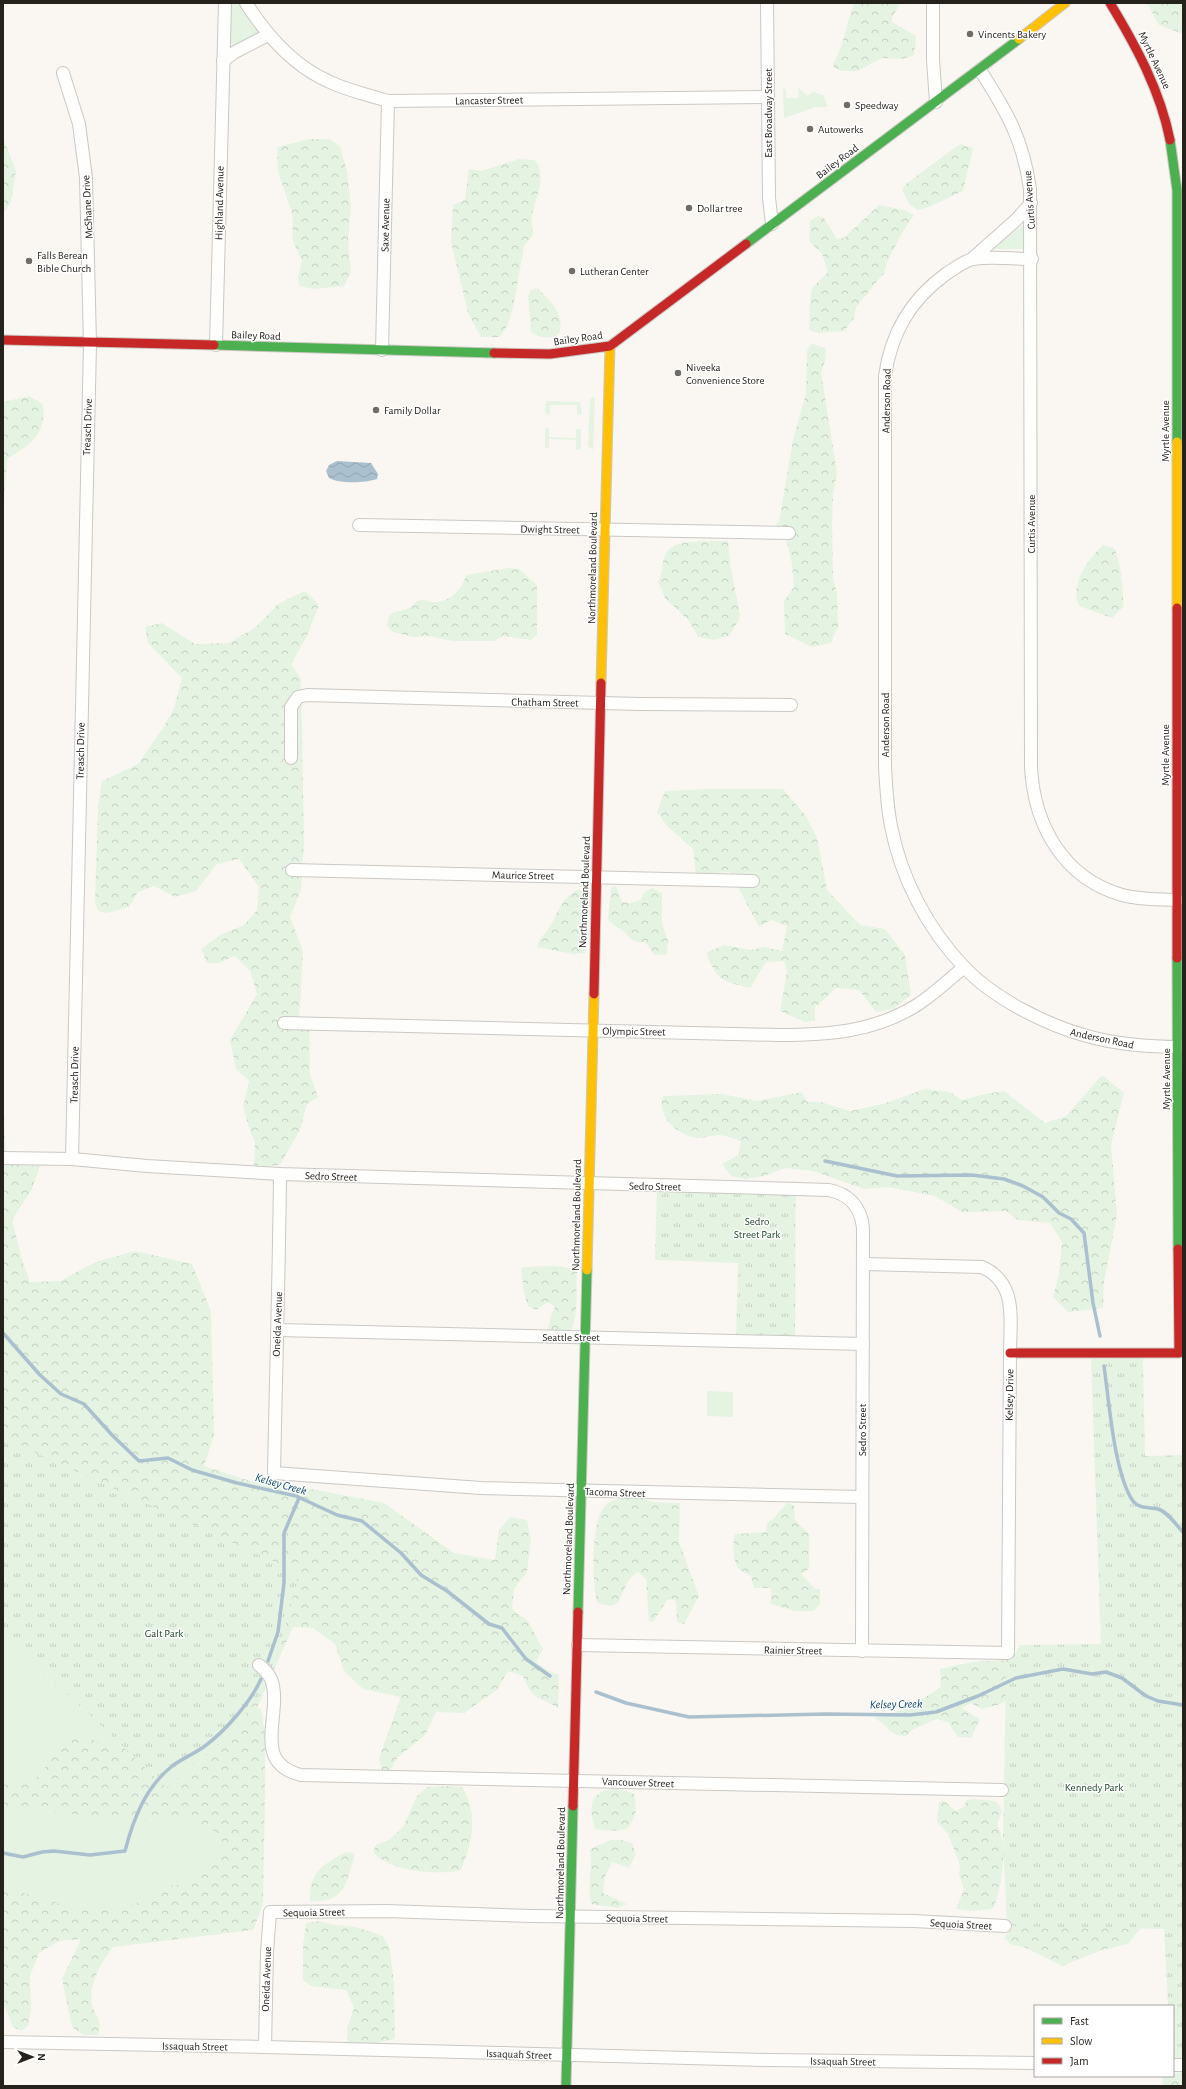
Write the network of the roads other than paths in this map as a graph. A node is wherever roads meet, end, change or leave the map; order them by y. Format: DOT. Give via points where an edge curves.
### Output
graph roads {
  1 [pos="225,3"];
  2 [pos="246,3"];
  3 [pos="767,3"];
  4 [pos="933,3"];
  5 [pos="1065,3"];
  6 [pos="1110,3"];
  7 [pos="268,35"];
  8 [pos="223,61"];
  9 [pos="980,70"];
  10 [pos="63,72"];
  11 [pos="768,97"];
  12 [pos="388,101"];
  13 [pos="936,102"];
  14 [pos="1030,203"];
  15 [pos="772,224"];
  16 [pos="972,259"];
  17 [pos="1032,259"];
  18 [pos="1180,329"];
  19 [pos="3,340"];
  20 [pos="90,344"];
  21 [pos="216,345"];
  22 [pos="610,346"];
  23 [pos="382,350"];
  24 [pos="1180,485"];
  25 [pos="359,525"];
  26 [pos="605,530"];
  27 [pos="789,533"];
  28 [pos="1181,698"];
  29 [pos="601,702"];
  30 [pos="791,705"];
  31 [pos="291,758"];
  32 [pos="292,870"];
  33 [pos="597,877"];
  34 [pos="753,881"];
  35 [pos="1177,900"];
  36 [pos="964,967"];
  37 [pos="284,1023"];
  38 [pos="593,1030"];
  39 [pos="1181,1047"];
  40 [pos="3,1158"];
  41 [pos="72,1159"];
  42 [pos="280,1174"];
  43 [pos="589,1183"];
  44 [pos="864,1264"];
  45 [pos="278,1330"];
  46 [pos="585,1337"];
  47 [pos="863,1344"];
  48 [pos="1010,1353"];
  49 [pos="274,1473"];
  50 [pos="582,1492"];
  51 [pos="861,1497"];
  52 [pos="578,1645"];
  53 [pos="862,1651"];
  54 [pos="1008,1653"];
  55 [pos="259,1665"];
  56 [pos="574,1780"];
  57 [pos="1002,1790"];
  58 [pos="270,1912"];
  59 [pos="571,1916"];
  60 [pos="1005,1926"];
  61 [pos="3,2042"];
  62 [pos="265,2047"];
  63 [pos="567,2056"];
  64 [pos="1034,2062"];
  65 [pos="566,2086"];
  1 -- 8 [label="street, Highland Avenue"];
  2 -- 7 [label="street, Lancaster Street"];
  3 -- 11 [label="street, East Broadway Street"];
  4 -- 13 [label="street"];
  5 -- 9 [label="street, Bailey Road"];
  6 -- 18 [label="street, Myrtle Avenue" via="1145,62 1161,102 1172,144 1177,190"];
  7 -- 8 [label="street"];
  7 -- 12 [label="street, Lancaster Street" via="295,61 327,81 348,90"];
  8 -- 21 [label="street, Highland Avenue"];
  9 -- 13 [label="street, Bailey Road"];
  9 -- 14 [label="street, Curtis Avenue" via="1007,112 1022,146"];
  10 -- 20 [label="street, McShane Drive" via="79,124 86,178"];
  11 -- 12 [label="street, Lancaster Street"];
  11 -- 15 [label="street, East Broadway Street" via="769,198"];
  12 -- 23 [label="street, Saxe Avenue"];
  13 -- 15 [label="street, Bailey Road"];
  14 -- 16 [label="street, Anderson Road" via="1018,219"];
  14 -- 17 [label="street, Curtis Avenue"];
  15 -- 22 [label="street, Bailey Road"];
  16 -- 17 [label="street"];
  16 -- 36 [label="street, Anderson Road" via="942,277 910,308 896,333 885,376 885,766 888,808 897,851 914,894 941,938"];
  17 -- 35 [label="street, Curtis Avenue" via="1031,767 1035,802 1040,819 1054,845 1068,862 1086,877 1123,895 1140,899"];
  18 -- 24 [label="street, Myrtle Avenue"];
  19 -- 20 [label="street, Bailey Road"];
  20 -- 21 [label="street, Bailey Road"];
  20 -- 41 [label="street, Treasch Drive"];
  21 -- 23 [label="street, Bailey Road"];
  22 -- 23 [label="street, Bailey Road" via="550,354"];
  22 -- 26 [label="street, Northmoreland Boulevard"];
  24 -- 28 [label="street, Myrtle Avenue"];
  25 -- 26 [label="street, Dwight Street"];
  26 -- 27 [label="street, Dwight Street"];
  26 -- 29 [label="street, Northmoreland Boulevard"];
  28 -- 35 [label="street, Myrtle Avenue"];
  29 -- 30 [label="street, Chatham Street"];
  29 -- 31 [label="street, Chatham Street" via="298,696 292,707"];
  29 -- 33 [label="street, Northmoreland Boulevard"];
  32 -- 33 [label="street, Maurice Street"];
  33 -- 34 [label="street, Maurice Street"];
  33 -- 38 [label="street, Northmoreland Boulevard"];
  35 -- 39 [label="street, Myrtle Avenue"];
  36 -- 38 [label="street, Olympic Street" via="916,1005 882,1022 848,1032 805,1035"];
  36 -- 39 [label="street, Anderson Road" via="1019,1008 1062,1028 1113,1042 1139,1046"];
  37 -- 38 [label="street, Olympic Street"];
  38 -- 43 [label="street, Northmoreland Boulevard"];
  39 -- 48 [label="street, Myrtle Avenue" via="1179,1353"];
  40 -- 41 [label="street, Sedro Street"];
  41 -- 42 [label="street, Sedro Street"];
  42 -- 43 [label="street, Sedro Street"];
  42 -- 45 [label="street, Oneida Avenue"];
  43 -- 44 [label="street, Sedro Street" via="837,1192 846,1196 860,1211"];
  43 -- 46 [label="street, Northmoreland Boulevard"];
  44 -- 47 [label="street, Sedro Street"];
  44 -- 48 [label="street, Kelsey Drive" via="973,1266 990,1271 1002,1281 1009,1298"];
  45 -- 46 [label="street, Seattle Street"];
  45 -- 49 [label="street, Oneida Avenue"];
  46 -- 47 [label="street, Seattle Street"];
  46 -- 50 [label="street, Northmoreland Boulevard"];
  47 -- 51 [label="street, Sedro Street"];
  48 -- 54 [label="street, Kelsey Drive"];
  49 -- 50 [label="street, Tacoma Street" via="434,1486"];
  50 -- 51 [label="street, Tacoma Street"];
  50 -- 52 [label="street, Northmoreland Boulevard"];
  51 -- 53 [label="street, Sedro Street"];
  52 -- 53 [label="street, Rainier Street"];
  52 -- 56 [label="street, Northmoreland Boulevard"];
  53 -- 54 [label="street, Rainier Street"];
  55 -- 56 [label="street, Vancouver Street" via="271,1680 273,1752 284,1769 301,1775"];
  56 -- 57 [label="street, Vancouver Street"];
  56 -- 59 [label="street, Northmoreland Boulevard"];
  58 -- 59 [label="street, Sequoia Street" via="386,1911"];
  58 -- 62 [label="street, Oneida Avenue" via="266,1952"];
  59 -- 60 [label="street, Sequoia Street" via="914,1921"];
  59 -- 63 [label="street, Northmoreland Boulevard"];
  61 -- 62 [label="street, Issaquah Street"];
  62 -- 63 [label="street, Issaquah Street"];
  63 -- 64 [label="street, Issaquah Street"];
  63 -- 65 [label="street, Northmoreland Boulevard"];
}
